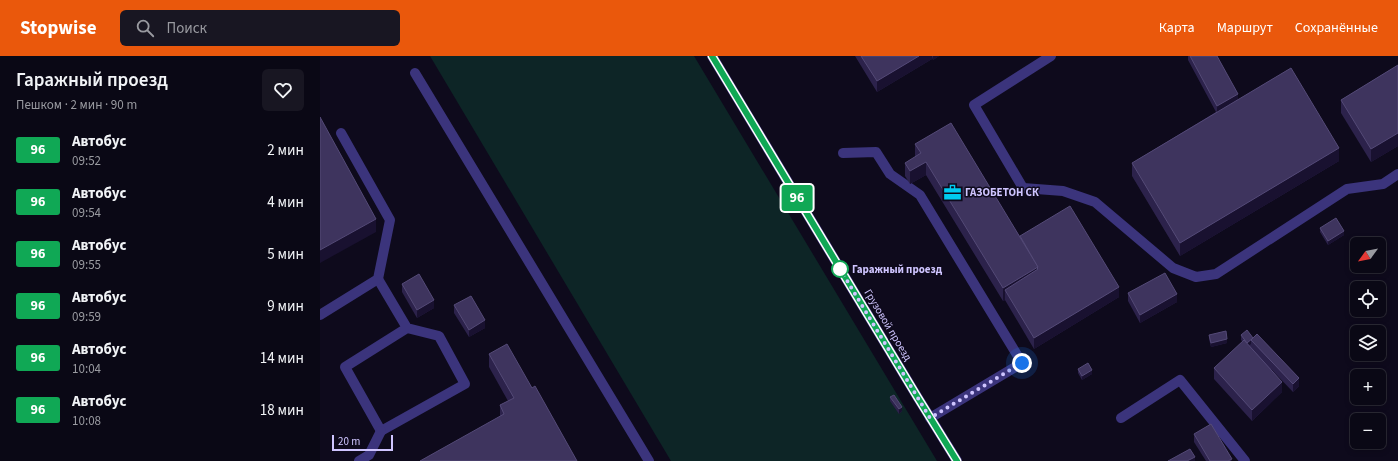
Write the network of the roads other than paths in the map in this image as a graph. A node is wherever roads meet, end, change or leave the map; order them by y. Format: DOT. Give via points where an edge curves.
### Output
graph roads {
  1 [pos="712,56"];
  2 [pos="1051,56"];
  3 [pos="415,73"];
  4 [pos="341,133"];
  5 [pos="843,154"];
  6 [pos="1398,174"];
  7 [pos="378,279"];
  8 [pos="320,315"];
  9 [pos="407,328"];
  10 [pos="930,418"];
  11 [pos="1121,418"];
  12 [pos="381,431"];
  13 [pos="359,461"];
  14 [pos="649,461"];
  15 [pos="957,461"];
  16 [pos="1245,461"];
  1 -- 10 [label="street, Грузовой проезд"];
  2 -- 6 [label="street" via="974,105 1023,188 1063,191 1095,202 1173,268 1196,277 1216,274 1347,189 1383,184"];
  3 -- 14 [label="street"];
  4 -- 7 [label="street" via="390,220"];
  5 -- 10 [label="street" via="876,152 890,174 920,195 1022,363"];
  7 -- 8 [label="street"];
  7 -- 9 [label="street"];
  9 -- 12 [label="street" via="346,367"];
  9 -- 12 [label="street" via="439,336 465,384"];
  10 -- 15 [label="street, Грузовой проезд"];
  11 -- 16 [label="street" via="1180,380"];
  12 -- 13 [label="street" via="369,456"];
}
